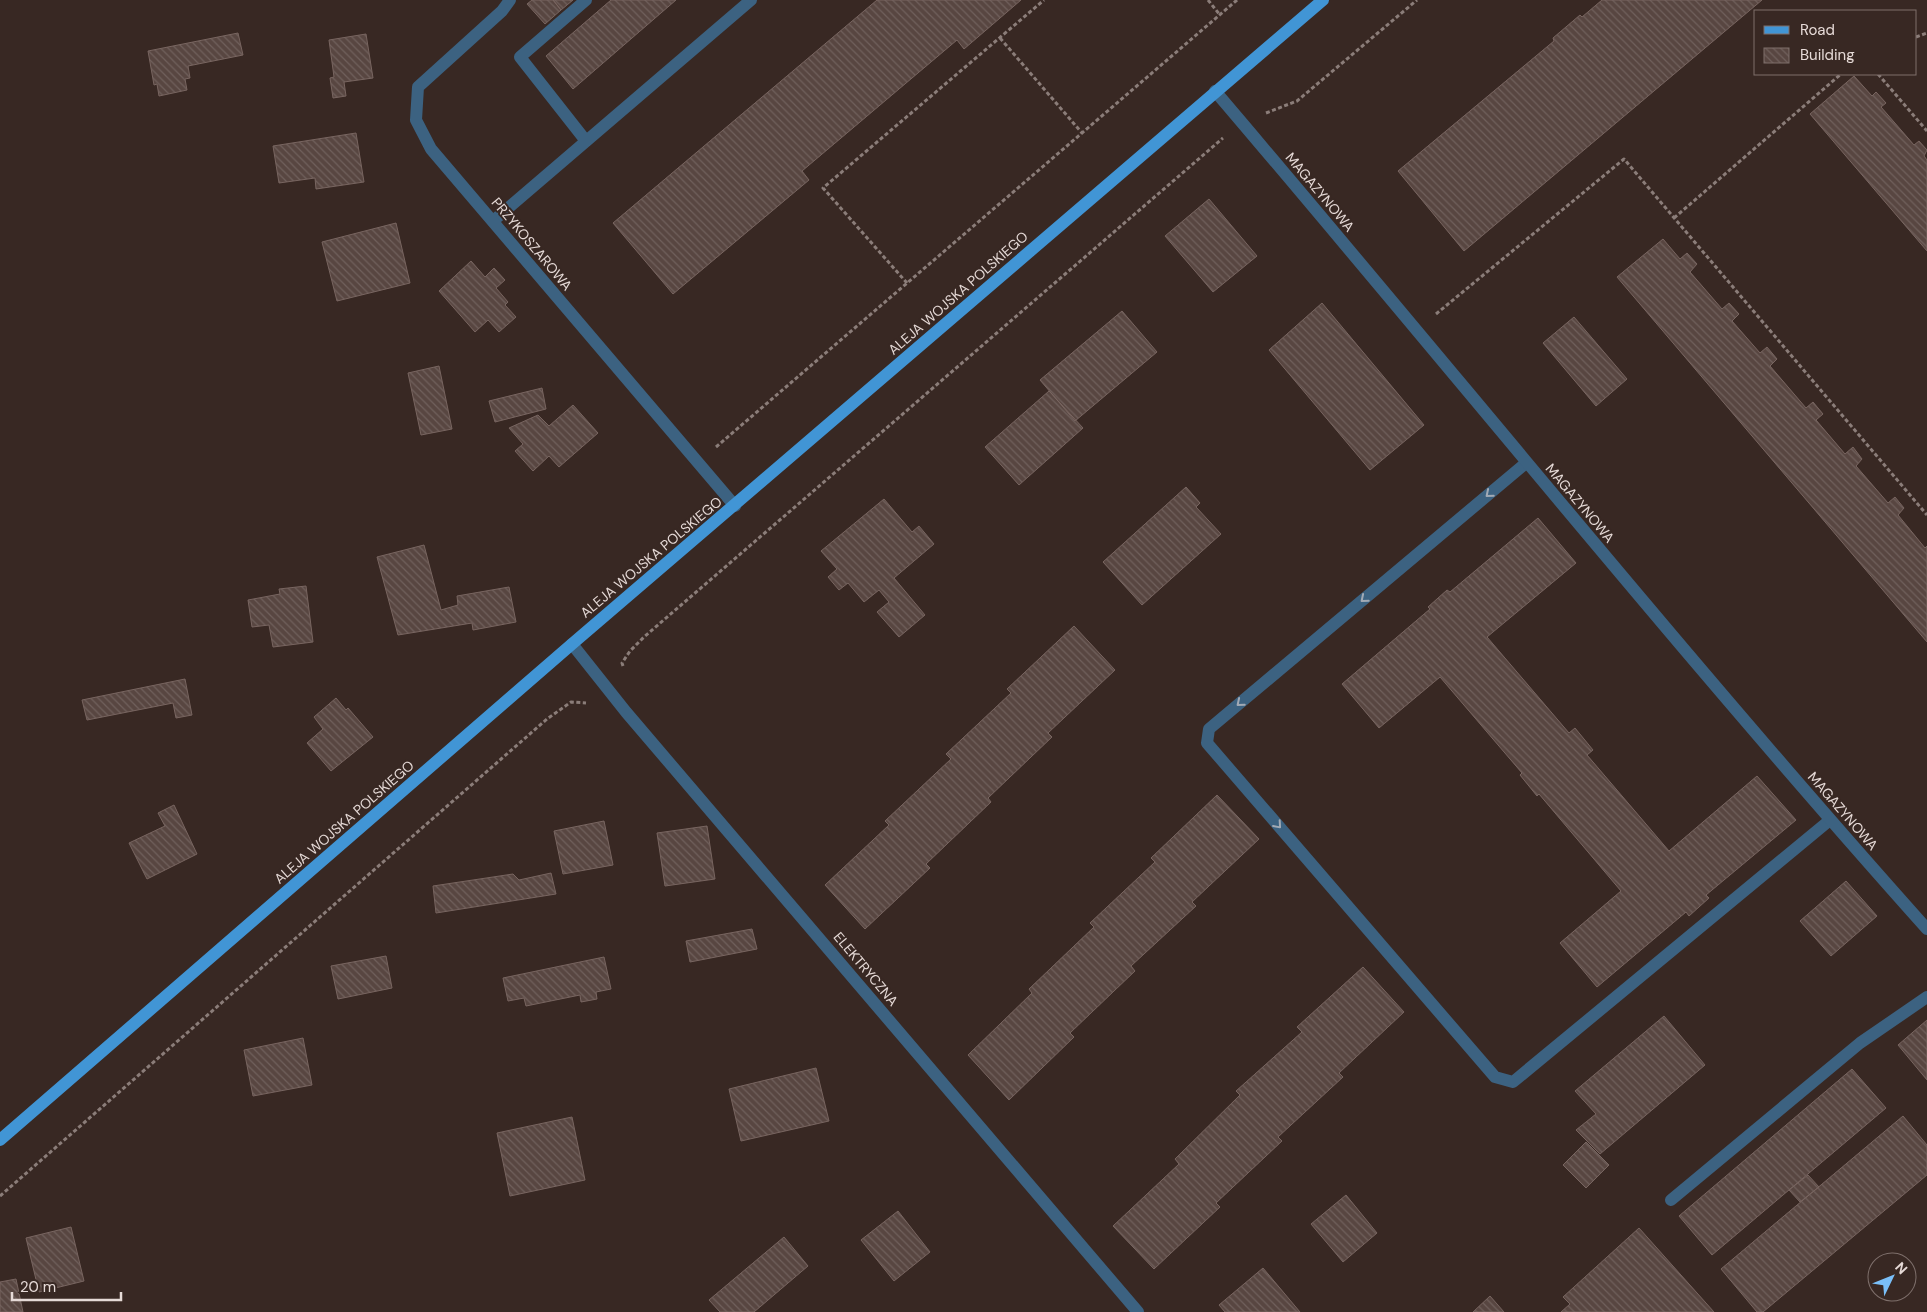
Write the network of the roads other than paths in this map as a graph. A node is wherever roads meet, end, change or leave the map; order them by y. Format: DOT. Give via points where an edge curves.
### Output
graph roads {
  1 [pos="510,0"];
  2 [pos="586,0"];
  3 [pos="751,0"];
  4 [pos="1323,0"];
  5 [pos="1216,91"];
  6 [pos="586,141"];
  7 [pos="493,221"];
  8 [pos="1526,463"];
  9 [pos="735,506"];
  10 [pos="572,644"];
  11 [pos="1830,820"];
  12 [pos="1927,929"];
  13 [pos="1927,997"];
  14 [pos="0,1140"];
  15 [pos="1671,1200"];
  16 [pos="1138,1312"];
  1 -- 7 [label="street, PRZYKOSZAROWA" via="418,87 416,120 431,149"];
  2 -- 6 [label="street" via="520,56"];
  3 -- 6 [label="street"];
  4 -- 5 [label="main road, ALEJA WOJSKA POLSKIEGO"];
  5 -- 8 [label="street, MAGAZYNOWA"];
  5 -- 9 [label="main road, ALEJA WOJSKA POLSKIEGO"];
  6 -- 7 [label="street"];
  7 -- 9 [label="street, PRZYKOSZAROWA"];
  8 -- 11 [label="street, MAGAZYNOWA"];
  8 -- 11 [label="street, one-way" via="1209,729 1207,743 1495,1077 1513,1082"];
  9 -- 10 [label="main road, ALEJA WOJSKA POLSKIEGO"];
  10 -- 14 [label="main road, ALEJA WOJSKA POLSKIEGO"];
  10 -- 16 [label="street, ELEKTRYCZNA" via="626,712"];
  11 -- 12 [label="street, MAGAZYNOWA"];
  13 -- 15 [label="street" via="1860,1043"];
}
